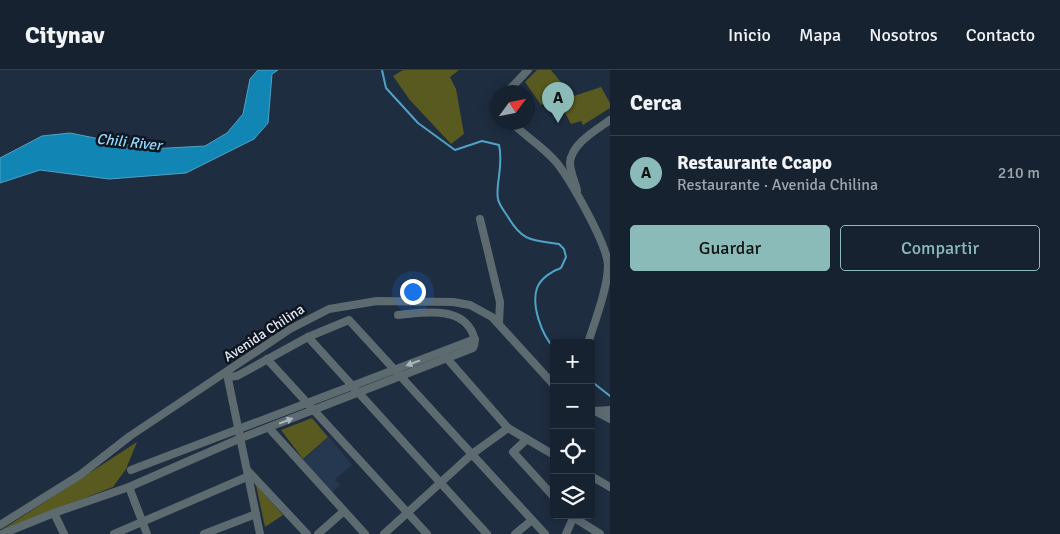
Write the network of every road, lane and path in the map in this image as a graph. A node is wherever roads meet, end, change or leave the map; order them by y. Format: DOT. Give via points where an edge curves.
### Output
graph roads {
  1 [pos="528,70"];
  2 [pos="514,85"];
  3 [pos="610,120"];
  4 [pos="603,125"];
  5 [pos="521,130"];
  6 [pos="610,132"];
  7 [pos="582,204"];
  8 [pos="480,220"];
  9 [pos="398,315"];
  10 [pos="499,324"];
  11 [pos="308,337"];
  12 [pos="589,339"];
  13 [pos="444,355"];
  14 [pos="267,359"];
  15 [pos="395,370"];
  16 [pos="228,374"];
  17 [pos="401,376"];
  18 [pos="550,380"];
  19 [pos="352,386"];
  20 [pos="359,393"];
  21 [pos="307,403"];
  22 [pos="314,410"];
  23 [pos="595,410"];
  24 [pos="610,410"];
  25 [pos="595,411"];
  26 [pos="610,419"];
  27 [pos="269,428"];
  28 [pos="508,428"];
  29 [pos="239,429"];
  30 [pos="241,438"];
  31 [pos="527,439"];
  32 [pos="550,453"];
  33 [pos="472,454"];
  34 [pos="131,470"];
  35 [pos="248,473"];
  36 [pos="595,478"];
  37 [pos="440,482"];
  38 [pos="129,487"];
  39 [pos="610,487"];
  40 [pos="550,493"];
  41 [pos="344,511"];
  42 [pos="407,512"];
  43 [pos="54,513"];
  44 [pos="256,514"];
  45 [pos="571,519"];
  46 [pos="575,519"];
  47 [pos="532,520"];
  48 [pos="142,522"];
  49 [pos="0,525"];
  50 [pos="2,534"];
  51 [pos="64,534"];
  52 [pos="114,534"];
  53 [pos="147,534"];
  54 [pos="204,534"];
  55 [pos="260,534"];
  56 [pos="306,534"];
  57 [pos="318,534"];
  58 [pos="365,534"];
  59 [pos="384,534"];
  60 [pos="427,534"];
  61 [pos="487,534"];
  62 [pos="515,534"];
  63 [pos="545,534"];
  64 [pos="566,534"];
  65 [pos="600,534"];
  1 -- 2 [label="street"];
  3 -- 4 [label="street"];
  4 -- 6 [label="street"];
  4 -- 7 [label="street" via="573,152 570,164"];
  5 -- 7 [label="street" via="557,163"];
  7 -- 12 [label="street" via="605,251 608,265"];
  8 -- 10 [label="street" via="500,302"];
  9 -- 13 [label="street" via="437,312 452,315 469,325 475,339 473,348"];
  10 -- 16 [label="street, Avenida Chilina" via="470,305 453,302 377,301 348,305 314,315"];
  10 -- 18 [label="street, Avenida Chilina"];
  11 -- 14 [label="street"];
  11 -- 15 [label="street" via="349,320"];
  11 -- 19 [label="street"];
  13 -- 15 [label="street, one-way"];
  13 -- 17 [label="street"];
  13 -- 28 [label="street"];
  14 -- 16 [label="street" via="237,376"];
  14 -- 21 [label="street"];
  15 -- 17 [label="street"];
  15 -- 19 [label="street"];
  16 -- 29 [label="street"];
  16 -- 49 [label="street, Avenida Chilina"];
  17 -- 20 [label="street"];
  17 -- 33 [label="street"];
  19 -- 20 [label="street"];
  19 -- 21 [label="street"];
  20 -- 22 [label="street"];
  20 -- 37 [label="street"];
  21 -- 22 [label="street"];
  21 -- 29 [label="street"];
  27 -- 22 [label="street, one-way"];
  22 -- 42 [label="street"];
  23 -- 24 [label="street"];
  25 -- 26 [label="street"];
  27 -- 30 [label="street"];
  27 -- 41 [label="street"];
  28 -- 31 [label="street"];
  28 -- 33 [label="street"];
  29 -- 30 [label="street"];
  29 -- 34 [label="street"];
  30 -- 35 [label="street"];
  30 -- 38 [label="street"];
  31 -- 32 [label="street"];
  31 -- 40 [label="street" via="513,452"];
  33 -- 37 [label="street"];
  33 -- 47 [label="street"];
  35 -- 44 [label="street"];
  35 -- 48 [label="street"];
  35 -- 56 [label="street"];
  36 -- 39 [label="street"];
  37 -- 42 [label="street"];
  37 -- 61 [label="street"];
  38 -- 43 [label="street"];
  38 -- 48 [label="street"];
  41 -- 57 [label="street"];
  41 -- 58 [label="street"];
  42 -- 59 [label="street"];
  42 -- 60 [label="street"];
  43 -- 50 [label="street"];
  43 -- 51 [label="street"];
  44 -- 54 [label="street"];
  44 -- 55 [label="street"];
  45 -- 64 [label="street"];
  46 -- 65 [label="street"];
  47 -- 62 [label="street"];
  47 -- 63 [label="street"];
  48 -- 52 [label="street"];
  48 -- 53 [label="street"];
}
